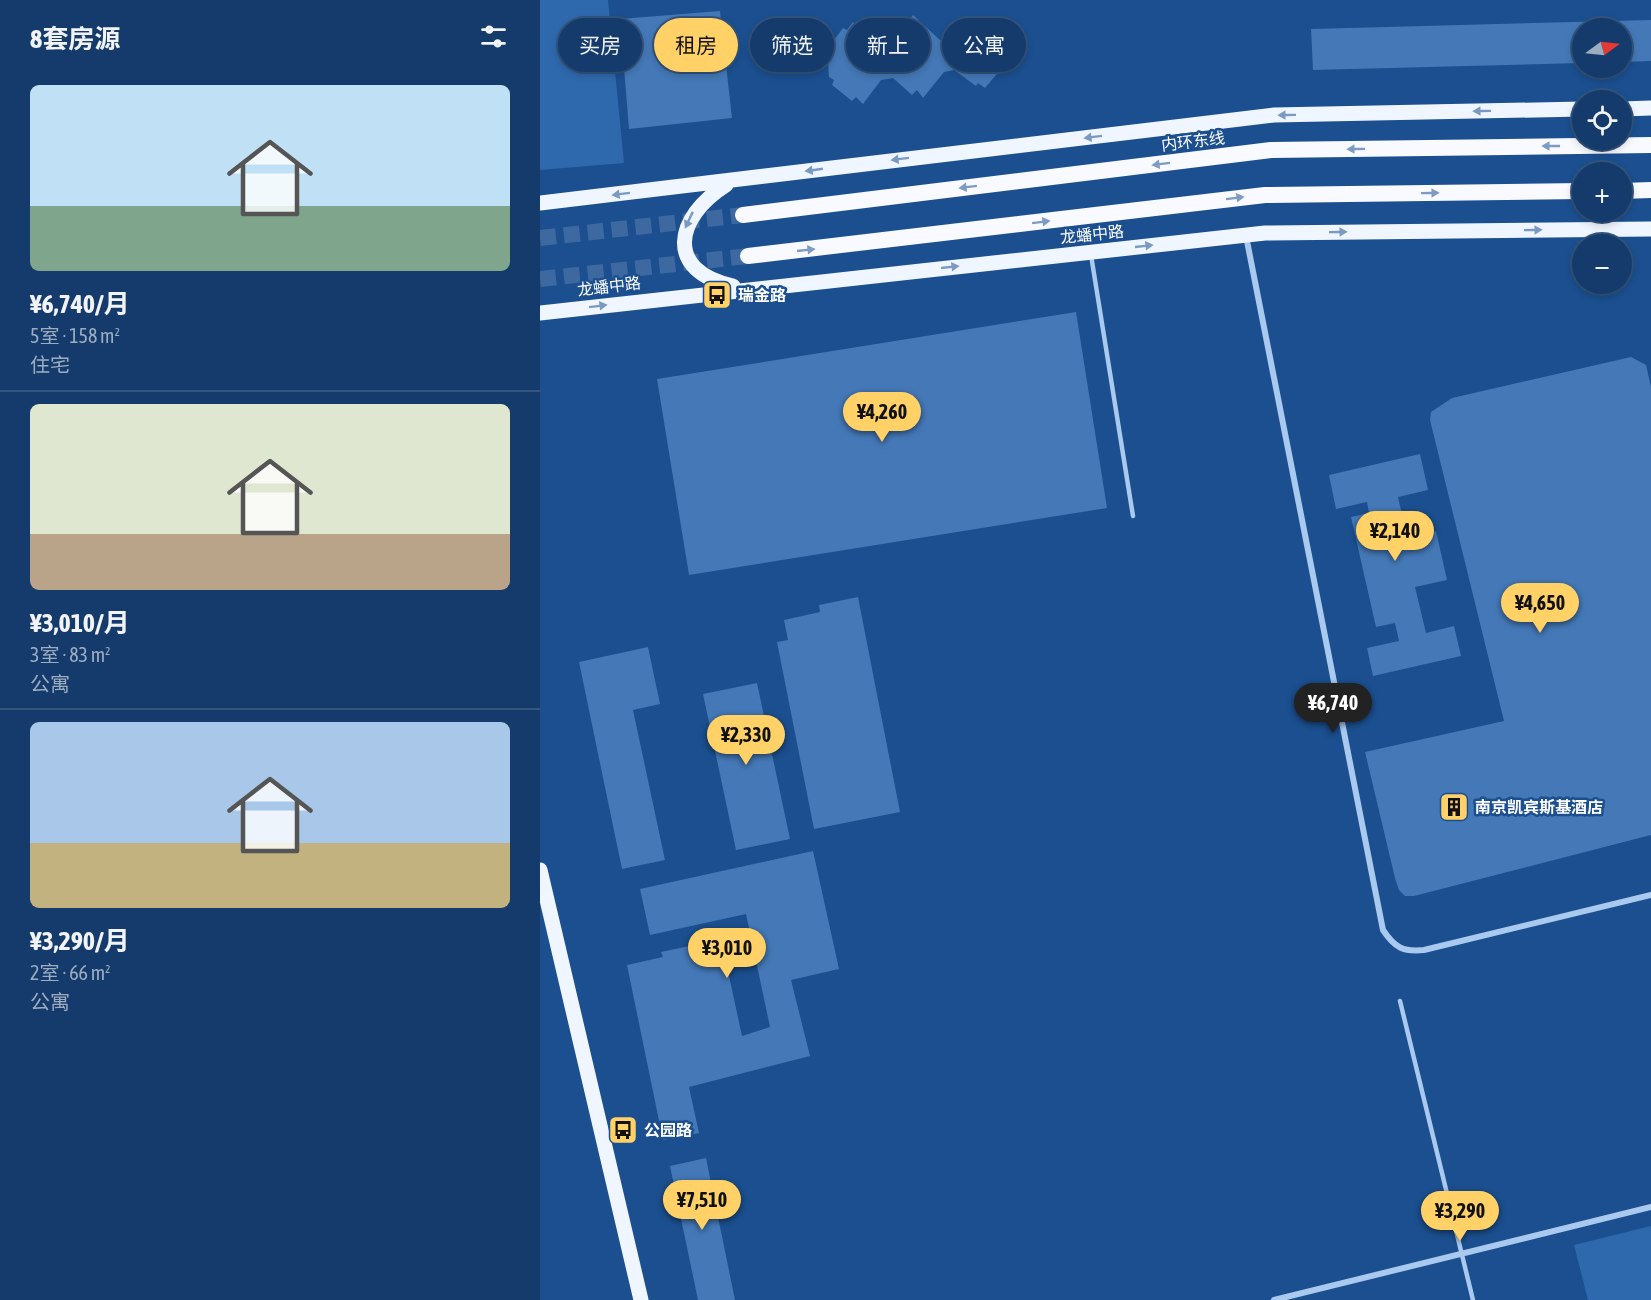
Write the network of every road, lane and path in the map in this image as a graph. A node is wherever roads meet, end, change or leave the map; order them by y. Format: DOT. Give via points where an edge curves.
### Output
graph roads {
  1 [pos="1651,108"];
  2 [pos="1572,109"];
  3 [pos="1632,109"];
  4 [pos="1651,145"];
  5 [pos="731,181"];
  6 [pos="1632,190"];
  7 [pos="1651,190"];
  8 [pos="1572,191"];
  9 [pos="540,203"];
  10 [pos="743,215"];
  11 [pos="1651,229"];
  12 [pos="1246,235"];
  13 [pos="1091,252"];
  14 [pos="748,256"];
  15 [pos="748,289"];
  16 [pos="540,313"];
  17 [pos="1133,516"];
  18 [pos="540,870"];
  19 [pos="1651,895"];
  20 [pos="1400,1001"];
  21 [pos="1651,1208"];
  22 [pos="1462,1254"];
  23 [pos="641,1300"];
  24 [pos="1274,1300"];
  25 [pos="1473,1300"];
  1 -- 3 [label="main road"];
  2 -- 5 [label="main road, one-way" via="1274,115"];
  4 -- 10 [label="highway, 内环东线, one-way" via="1271,150"];
  5 -- 9 [label="main road, one-way"];
  5 -- 15 [label="main road, one-way" via="694,210 685,230 687,253 694,269 712,281"];
  6 -- 7 [label="highway"];
  14 -- 8 [label="highway, one-way" via="1265,195"];
  12 -- 11 [label="main road, 龙蟠中路, one-way"];
  13 -- 12 [label="main road, 龙蟠中路, one-way"];
  12 -- 19 [label="street" via="1383,930 1393,945 1406,952 1424,950"];
  15 -- 13 [label="main road, 龙蟠中路, one-way"];
  13 -- 17 [label="lane"];
  16 -- 15 [label="main road, 龙蟠中路, one-way"];
  18 -- 23 [label="main road"];
  20 -- 22 [label="lane"];
  21 -- 22 [label="street"];
  22 -- 24 [label="street"];
  22 -- 25 [label="lane"];
}
